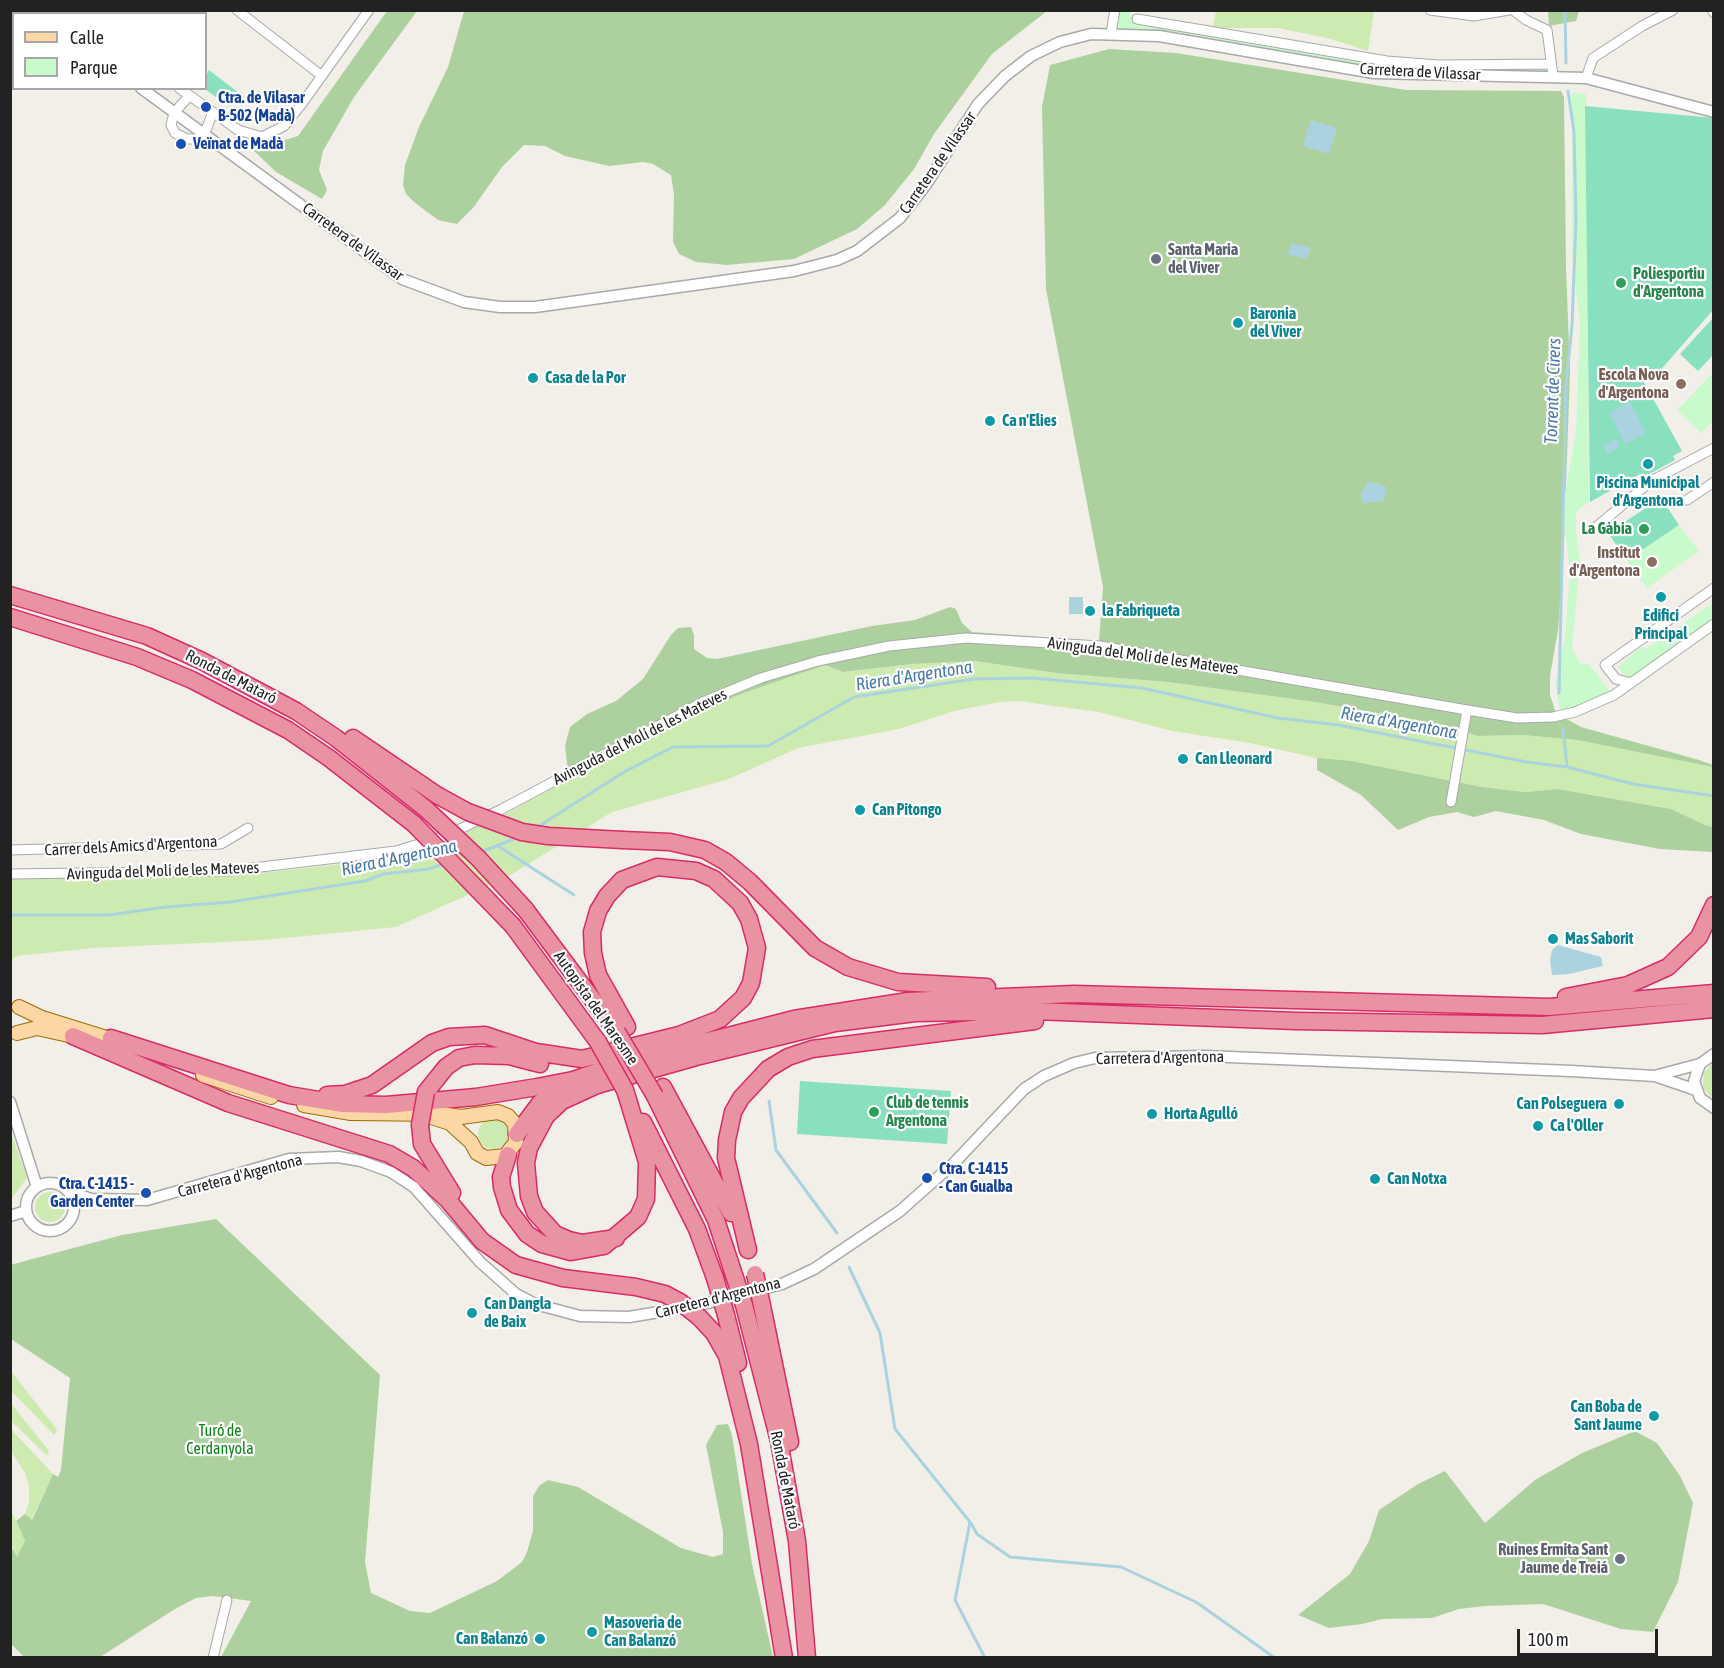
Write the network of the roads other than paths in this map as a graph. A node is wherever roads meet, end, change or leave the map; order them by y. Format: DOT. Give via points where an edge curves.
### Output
graph roads {
  1 [pos="237,10"];
  2 [pos="369,10"];
  3 [pos="1115,10"];
  4 [pos="1430,10"];
  5 [pos="1511,10"];
  6 [pos="1673,10"];
  7 [pos="1137,19"];
  8 [pos="1111,33"];
  9 [pos="1551,64"];
  10 [pos="322,76"];
  11 [pos="1552,76"];
  12 [pos="1586,78"];
  13 [pos="144,90"];
  14 [pos="182,90"];
  15 [pos="189,96"];
  16 [pos="213,112"];
  17 [pos="1713,112"];
  18 [pos="174,113"];
  19 [pos="204,135"];
  20 [pos="1713,448"];
  21 [pos="1713,484"];
  22 [pos="1687,500"];
  23 [pos="1595,528"];
  24 [pos="1713,588"];
  25 [pos="10,595"];
  26 [pos="10,617"];
  27 [pos="1713,624"];
  28 [pos="202,661"];
  29 [pos="1630,683"];
  30 [pos="1467,710"];
  31 [pos="1451,801"];
  32 [pos="426,810"];
  33 [pos="414,824"];
  34 [pos="248,828"];
  35 [pos="10,850"];
  36 [pos="10,874"];
  37 [pos="1713,905"];
  38 [pos="1713,993"];
  39 [pos="1074,994"];
  40 [pos="10,995"];
  41 [pos="20,1007"];
  42 [pos="1513,1007"];
  43 [pos="1713,1009"];
  44 [pos="1086,1015"];
  45 [pos="1656,1015"];
  46 [pos="1713,1016"];
  47 [pos="622,1030"];
  48 [pos="14,1036"];
  49 [pos="73,1036"];
  50 [pos="111,1038"];
  51 [pos="1712,1052"];
  52 [pos="161,1057"];
  53 [pos="1700,1064"];
  54 [pos="629,1068"];
  55 [pos="1655,1076"];
  56 [pos="625,1090"];
  57 [pos="1696,1090"];
  58 [pos="659,1091"];
  59 [pos="10,1102"];
  60 [pos="1713,1108"];
  61 [pos="481,1115"];
  62 [pos="421,1119"];
  63 [pos="517,1134"];
  64 [pos="471,1142"];
  65 [pos="508,1155"];
  66 [pos="37,1187"];
  67 [pos="68,1191"];
  68 [pos="91,1199"];
  69 [pos="26,1211"];
  70 [pos="74,1211"];
  71 [pos="10,1216"];
  72 [pos="616,1238"];
  73 [pos="748,1250"];
  74 [pos="544,1273"];
  75 [pos="744,1305"];
  76 [pos="726,1315"];
  77 [pos="227,1600"];
  78 [pos="803,1604"];
  79 [pos="213,1658"];
  80 [pos="784,1658"];
  81 [pos="807,1658"];
  1 -- 10 [label="street"];
  2 -- 10 [label="street"];
  3 -- 8 [label="street"];
  4 -- 5 [label="street" via="1474,16"];
  5 -- 9 [label="street" via="1547,30"];
  6 -- 12 [label="street" via="1593,58"];
  7 -- 9 [label="street" via="1387,61 1439,65"];
  8 -- 11 [label="street, Carretera de Vilassar" via="1159,36 1374,73"];
  8 -- 19 [label="street, Carretera de Vilassar" via="1060,42 1031,56 1005,76 978,104 900,218 874,240 837,260 794,271 535,307 464,302 402,279"];
  9 -- 11 [label="street"];
  10 -- 16 [label="street" via="284,126 262,137 237,130"];
  11 -- 12 [label="street, Carretera de Vilassar"];
  12 -- 17 [label="street, Carretera de Vilassar"];
  13 -- 18 [label="street, Carretera de Vilassar"];
  14 -- 15 [label="street"];
  15 -- 16 [label="street"];
  15 -- 18 [label="street"];
  16 -- 19 [label="street"];
  18 -- 19 [label="street, Carretera de Vilassar"];
  18 -- 19 [label="street" via="171,125 175,134 187,139"];
  20 -- 23 [label="street" via="1651,481"];
  21 -- 22 [label="street"];
  24 -- 29 [label="street" via="1605,665 1616,679"];
  25 -- 28 [label="highway, Ronda de Mataró" via="147,636"];
  26 -- 33 [label="highway, Ronda de Mataró" via="137,657 192,680 288,730"];
  27 -- 29 [label="street, Avinguda del Molí de les Mateves"];
  28 -- 32 [label="highway, Ronda de Mataró" via="296,711"];
  28 -- 39 [label="highway, bridge" via="267,685 305,706 468,812 548,836 670,842 705,850 750,882 815,948 848,967 918,984"];
  29 -- 30 [label="street, Avinguda del Molí de les Mateves" via="1585,708 1553,717 1517,718"];
  30 -- 31 [label="street"];
  30 -- 36 [label="street, Avinguda del Molí de les Mateves" via="1100,646 966,638 889,646 761,678 703,702 500,810 445,836 396,851 227,871"];
  32 -- 47 [label="highway, Autopista del Maresme, bridge" via="525,909"];
  33 -- 56 [label="highway, Autopista del Maresme, bridge" via="513,926 598,1042"];
  34 -- 35 [label="street, Carrer dels Amics d'Argentona" via="221,844"];
  37 -- 42 [label="highway" via="1708,921 1691,946 1656,973 1628,985"];
  38 -- 42 [label="highway" via="1598,1005"];
  39 -- 42 [label="highway"];
  39 -- 54 [label="highway" via="888,1003 794,1019"];
  40 -- 41 [label="main road"];
  41 -- 48 [label="main road"];
  41 -- 50 [label="main road" via="42,1018"];
  43 -- 45 [label="highway"];
  44 -- 45 [label="highway" via="1496,1025"];
  44 -- 54 [label="highway" via="915,1013 835,1023"];
  44 -- 73 [label="highway" via="812,1049 768,1069 741,1098 733,1112 727,1140 726,1158"];
  45 -- 46 [label="highway"];
  47 -- 52 [label="highway" via="598,975 593,952 592,932 602,903 622,880 657,867 686,869 714,879 730,891 749,919 757,948 751,983 739,1003 720,1019 679,1035 596,1058 570,1059 485,1035 463,1034 432,1043 372,1085 331,1095 280,1087"];
  47 -- 58 [label="highway, Autopista del Maresme, bridge"];
  48 -- 49 [label="main road" via="37,1028"];
  49 -- 52 [label="main road"];
  49 -- 74 [label="highway" via="228,1102 389,1154 420,1173 504,1258"];
  50 -- 52 [label="highway"];
  51 -- 53 [label="street"];
  52 -- 54 [label="highway" via="290,1095 357,1105 476,1097"];
  52 -- 62 [label="main road" via="291,1103"];
  53 -- 55 [label="street"];
  53 -- 57 [label="street"];
  54 -- 62 [label="highway, bridge" via="560,1070 509,1056 475,1054 446,1067 426,1092"];
  54 -- 63 [label="highway" via="553,1094 531,1112"];
  54 -- 72 [label="highway" via="562,1101 536,1132 526,1163 529,1196 535,1212 555,1234 582,1243"];
  55 -- 57 [label="street"];
  55 -- 68 [label="street, Carretera d'Argentona" via="1205,1056 1095,1058 1044,1076 1024,1089 954,1163 900,1211 814,1269 782,1284 700,1305 629,1317 580,1316 535,1304 516,1294 480,1262 414,1187 391,1172 361,1161 338,1156 289,1159 147,1200"];
  56 -- 72 [label="highway" via="648,1178 646,1199 638,1217"];
  56 -- 76 [label="highway, Autopista del Maresme, bridge" via="696,1229"];
  57 -- 60 [label="street" via="1702,1101"];
  58 -- 73 [label="highway" via="720,1190"];
  58 -- 75 [label="highway, Autopista del Maresme, bridge" via="716,1220"];
  59 -- 66 [label="street"];
  61 -- 62 [label="main road"];
  61 -- 63 [label="main road" via="495,1111 505,1114 513,1121"];
  61 -- 64 [label="main road" via="471,1126"];
  62 -- 64 [label="main road" via="450,1123"];
  62 -- 74 [label="highway" via="422,1144 431,1163 482,1232 514,1260"];
  63 -- 65 [label="main road"];
  64 -- 65 [label="main road" via="477,1153 486,1158"];
  65 -- 72 [label="highway" via="502,1187 509,1210 527,1234 542,1244 571,1252 589,1251"];
  66 -- 67 [label="street" via="55,1184"];
  66 -- 69 [label="street" via="27,1200"];
  67 -- 68 [label="street, Carretera d'Argentona"];
  67 -- 70 [label="street"];
  68 -- 70 [label="street"];
  69 -- 70 [label="street" via="34,1226 52,1231 64,1227"];
  69 -- 71 [label="street"];
  73 -- 78 [label="highway, bridge" via="788,1432 804,1542"];
  74 -- 80 [label="highway, bridge" via="665,1294 699,1317 714,1333 727,1356 749,1444"];
  75 -- 78 [label="highway, Ronda de Mataró" via="779,1441 797,1541"];
  76 -- 80 [label="highway, Ronda de Mataró" via="758,1445"];
  77 -- 79 [label="street"];
  78 -- 81 [label="highway, Ronda de Mataró"];
}
